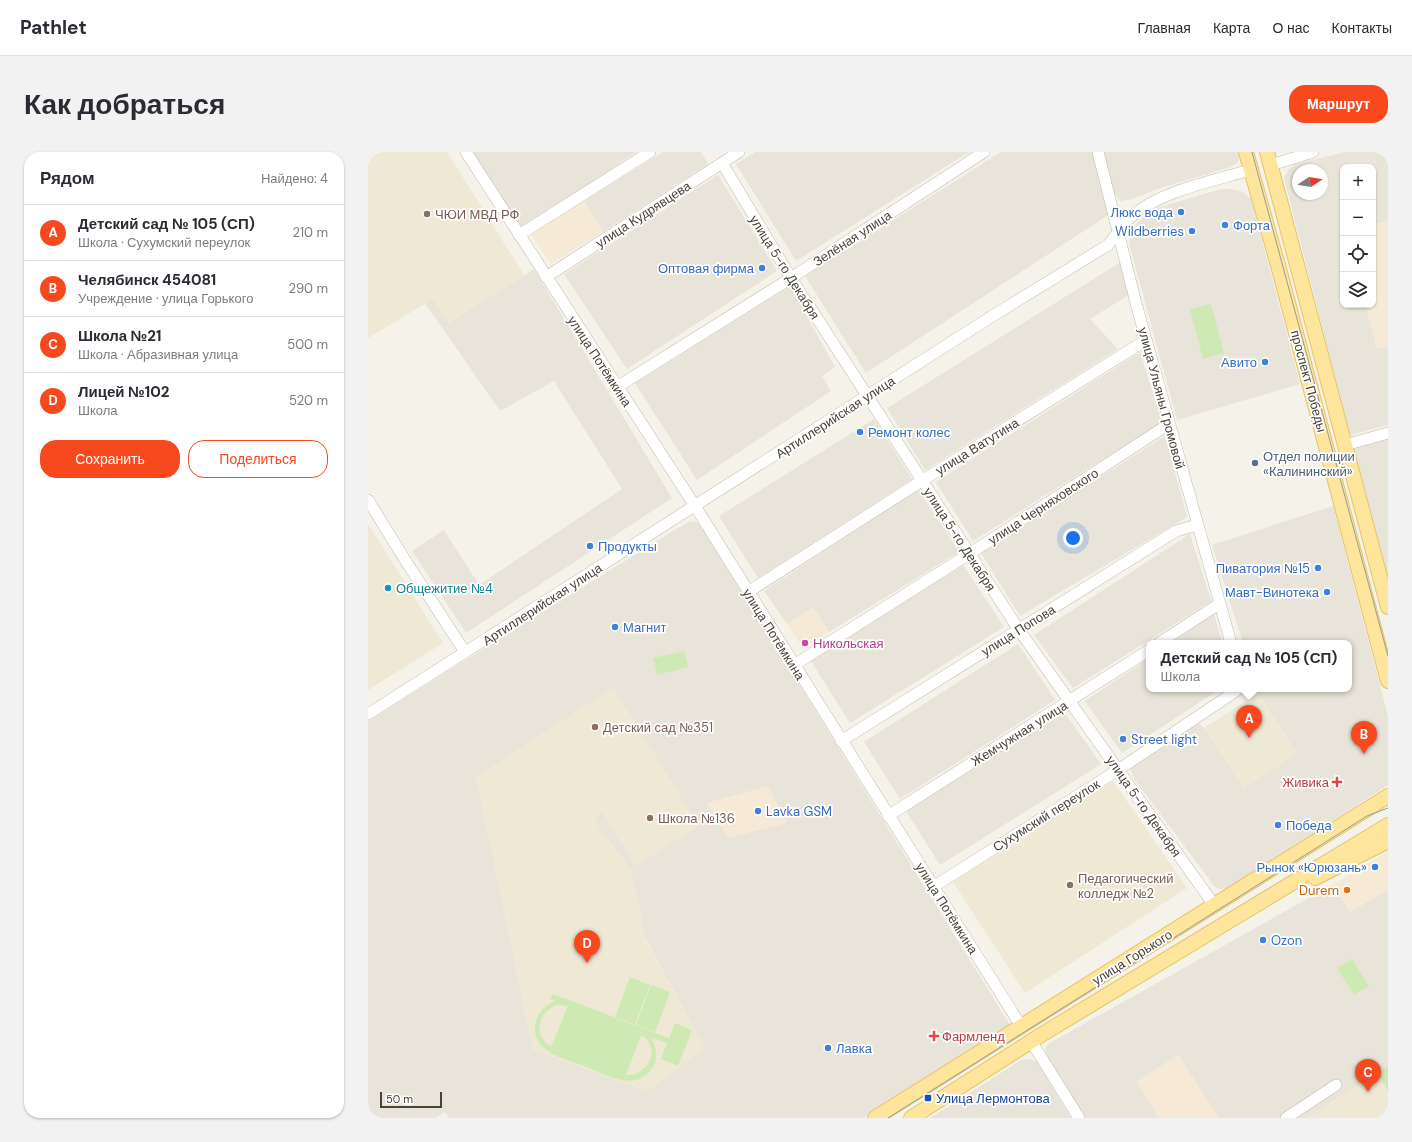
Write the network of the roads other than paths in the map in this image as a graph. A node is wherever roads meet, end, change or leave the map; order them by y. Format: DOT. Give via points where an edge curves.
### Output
graph roads {
  1 [pos="466,152"];
  2 [pos="650,152"];
  3 [pos="739,152"];
  4 [pos="984,152"];
  5 [pos="1098,152"];
  6 [pos="1246,152"];
  7 [pos="1313,152"];
  8 [pos="1269,158"];
  9 [pos="722,163"];
  10 [pos="1250,170"];
  11 [pos="1118,231"];
  12 [pos="519,235"];
  13 [pos="546,277"];
  14 [pos="791,278"];
  15 [pos="1146,340"];
  16 [pos="617,387"];
  17 [pos="867,396"];
  18 [pos="1169,424"];
  19 [pos="1388,433"];
  20 [pos="1345,445"];
  21 [pos="923,480"];
  22 [pos="368,500"];
  23 [pos="694,506"];
  24 [pos="1197,525"];
  25 [pos="969,554"];
  26 [pos="748,592"];
  27 [pos="1219,604"];
  28 [pos="1388,607"];
  29 [pos="1019,630"];
  30 [pos="1164,640"];
  31 [pos="1230,640"];
  32 [pos="465,652"];
  33 [pos="1146,652"];
  34 [pos="794,665"];
  35 [pos="1388,681"];
  36 [pos="1235,692"];
  37 [pos="1069,702"];
  38 [pos="368,714"];
  39 [pos="841,741"];
  40 [pos="1118,770"];
  41 [pos="1388,796"];
  42 [pos="888,816"];
  43 [pos="1388,825"];
  44 [pos="1388,841"];
  45 [pos="933,886"];
  46 [pos="1268,896"];
  47 [pos="1214,905"];
  48 [pos="1149,946"];
  49 [pos="1158,963"];
  50 [pos="1020,1026"];
  51 [pos="1031,1041"];
  52 [pos="1336,1085"];
  53 [pos="875,1118"];
  54 [pos="911,1118"];
  55 [pos="1079,1118"];
  56 [pos="1286,1118"];
  1 -- 12 [label="street, улица Потёмкина"];
  2 -- 12 [label="street"];
  3 -- 9 [label="street, улица Кудрявцева"];
  4 -- 14 [label="street, Зелёная улица"];
  5 -- 11 [label="street, улица Ульяны Громовой"];
  6 -- 10 [label="main road, проспект Победы"];
  7 -- 8 [label="street, Артиллерийская улица"];
  8 -- 10 [label="main road, Артиллерийская улица"];
  8 -- 20 [label="main road, проспект Победы"];
  9 -- 13 [label="street, улица Кудрявцева"];
  9 -- 14 [label="street, улица 5-го Декабря"];
  10 -- 11 [label="street, Артиллерийская улица" via="1160,198 1131,217"];
  10 -- 35 [label="main road, проспект Победы" via="1278,265"];
  11 -- 15 [label="street, улица Ульяны Громовой"];
  11 -- 17 [label="street, Артиллерийская улица" via="1108,245"];
  12 -- 13 [label="street, улица Потёмкина"];
  13 -- 16 [label="street, улица Потёмкина"];
  14 -- 16 [label="street, Зелёная улица"];
  14 -- 17 [label="street, улица 5-го Декабря"];
  15 -- 18 [label="street, улица Ульяны Громовой"];
  15 -- 21 [label="street, улица Ватутина"];
  16 -- 23 [label="street, улица Потёмкина"];
  17 -- 21 [label="street, улица 5-го Декабря"];
  17 -- 23 [label="street, Артиллерийская улица"];
  18 -- 24 [label="street, улица Ульяны Громовой"];
  18 -- 25 [label="street, улица Черняховского"];
  19 -- 20 [label="street"];
  20 -- 28 [label="main road, проспект Победы"];
  21 -- 25 [label="street, улица 5-го Декабря"];
  21 -- 26 [label="street, улица Ватутина"];
  22 -- 32 [label="street"];
  23 -- 26 [label="street, улица Потёмкина"];
  23 -- 32 [label="street, Артиллерийская улица"];
  24 -- 27 [label="street, улица Ульяны Громовой"];
  24 -- 29 [label="street, улица Попова" via="1176,531"];
  25 -- 29 [label="street, улица 5-го Декабря"];
  25 -- 34 [label="street, улица Черняховского"];
  26 -- 34 [label="street, улица Потёмкина"];
  27 -- 30 [label="street"];
  27 -- 31 [label="street, улица Ульяны Громовой"];
  29 -- 37 [label="street, улица 5-го Декабря"];
  29 -- 39 [label="street, улица Попова"];
  32 -- 38 [label="street, Артиллерийская улица"];
  33 -- 37 [label="street, Жемчужная улица"];
  34 -- 39 [label="street, улица Потёмкина"];
  36 -- 40 [label="street, Сухумский переулок"];
  37 -- 40 [label="street, улица 5-го Декабря"];
  37 -- 42 [label="street, Жемчужная улица"];
  39 -- 42 [label="street, улица Потёмкина"];
  40 -- 45 [label="street, Сухумский переулок"];
  40 -- 47 [label="street, улица 5-го Декабря"];
  41 -- 47 [label="main road, улица Горького"];
  42 -- 45 [label="street, улица Потёмкина"];
  43 -- 46 [label="main road, улица Горького"];
  44 -- 46 [label="main road" via="1293,889"];
  45 -- 50 [label="street, улица Потёмкина"];
  46 -- 49 [label="main road, улица Горького"];
  47 -- 48 [label="main road, улица Горького"];
  48 -- 49 [label="main road"];
  48 -- 50 [label="main road, улица Горького"];
  49 -- 51 [label="main road, улица Горького"];
  50 -- 51 [label="main road, улица Потёмкина"];
  50 -- 53 [label="main road, улица Горького"];
  51 -- 54 [label="main road, улица Горького"];
  51 -- 55 [label="street, улица Потёмкина"];
  52 -- 56 [label="street"];
}
